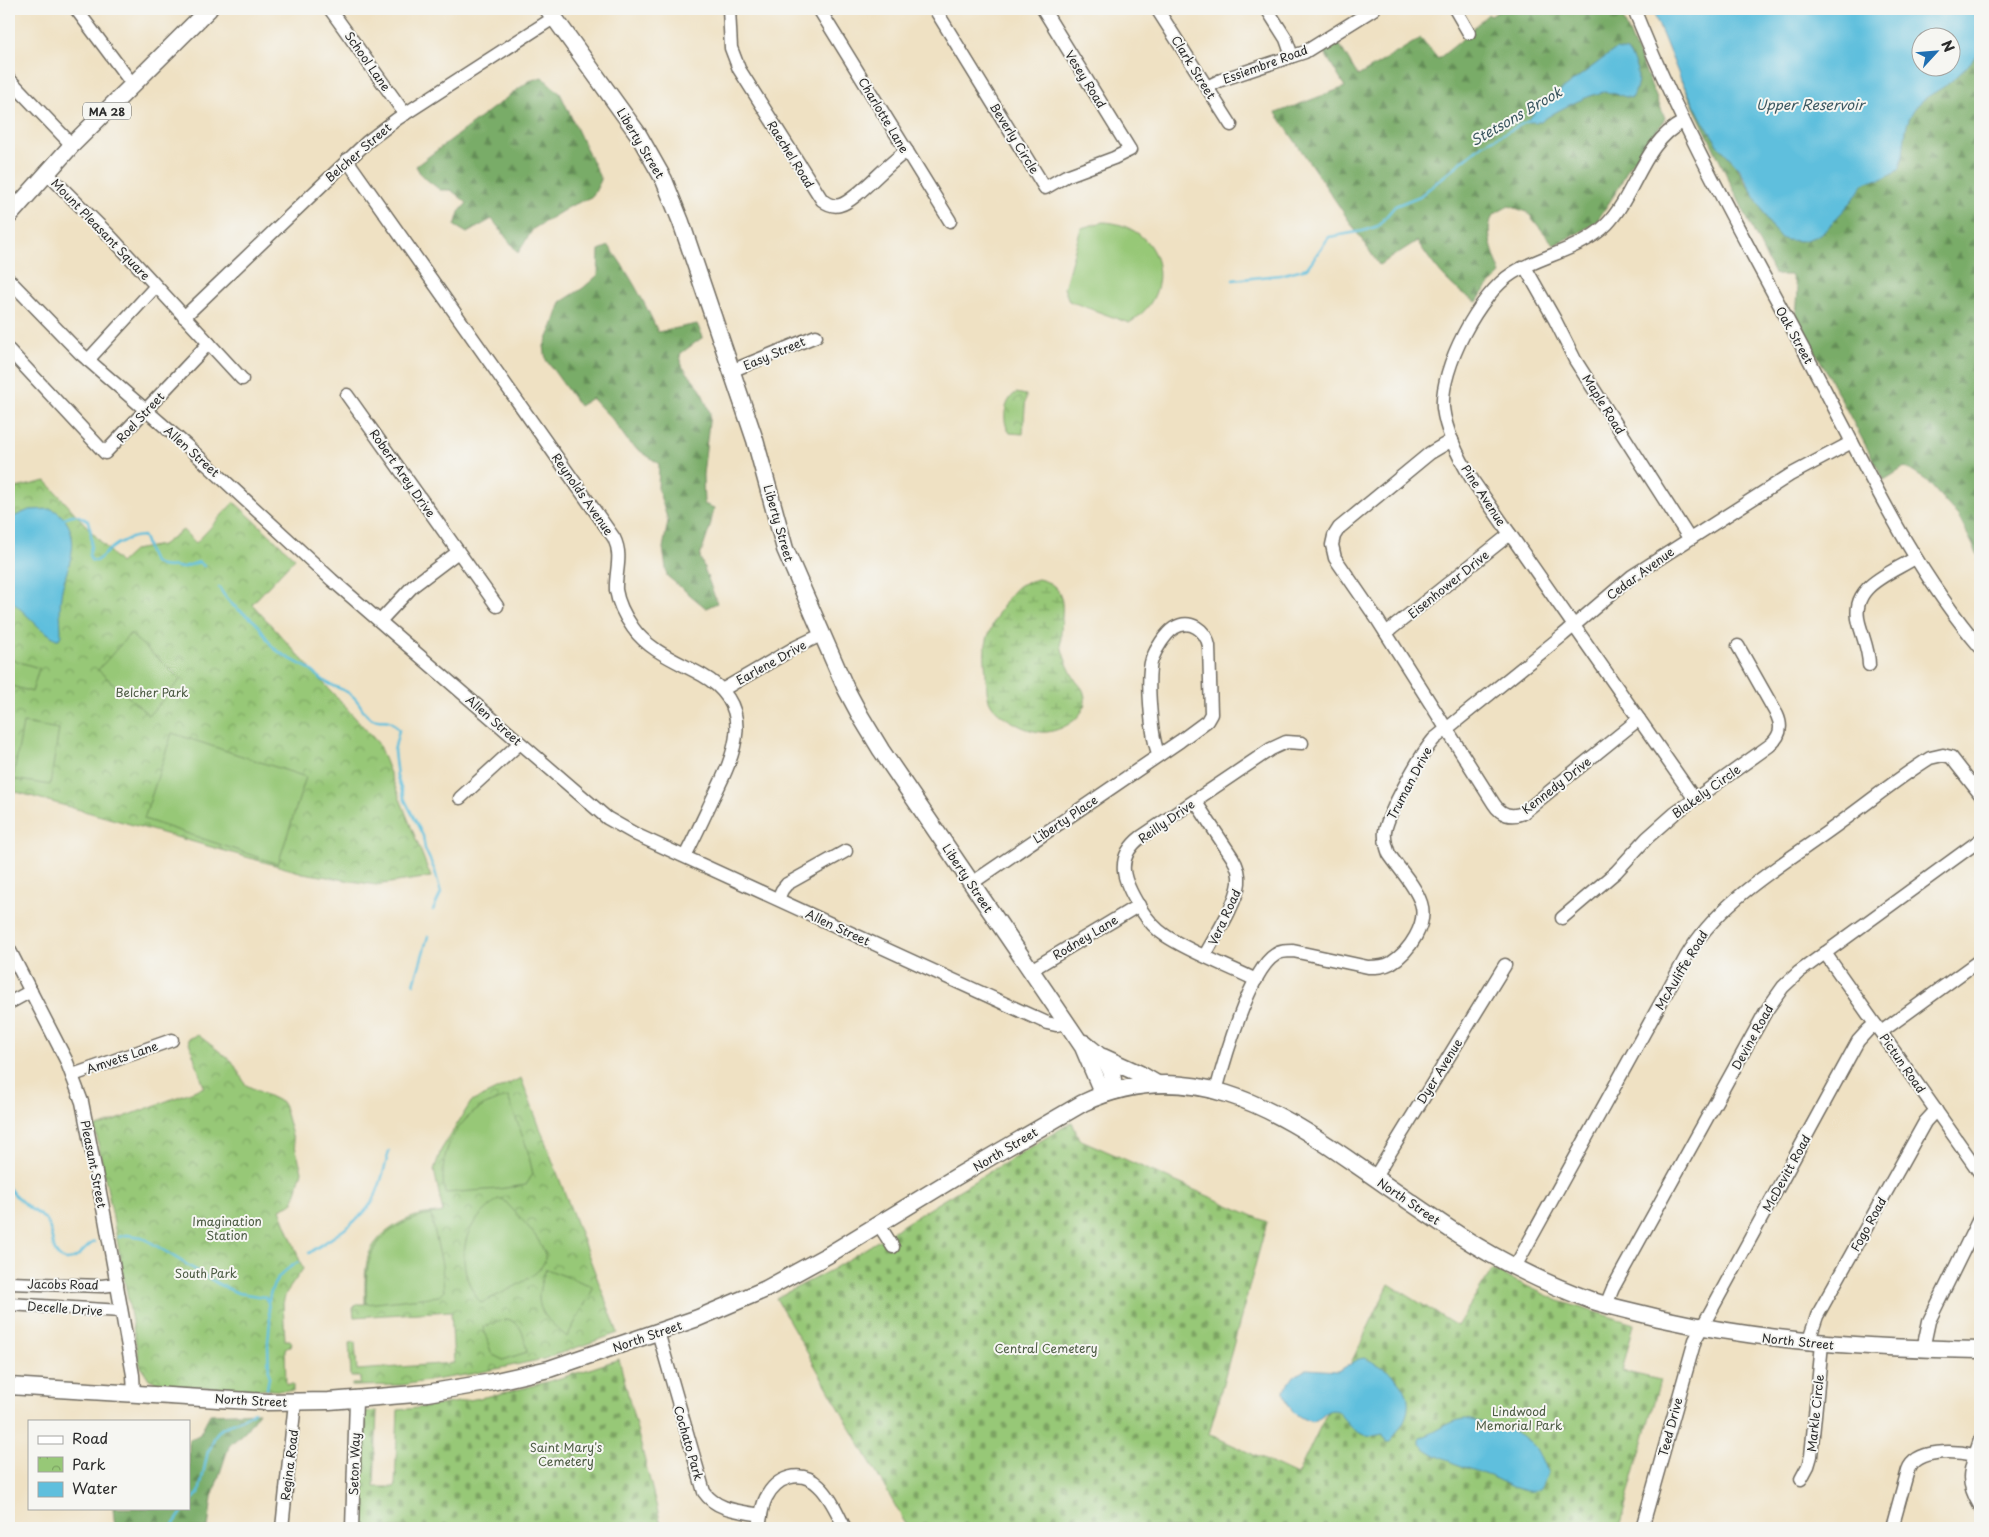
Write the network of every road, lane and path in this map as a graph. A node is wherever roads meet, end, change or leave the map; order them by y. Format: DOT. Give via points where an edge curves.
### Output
graph roads {
  1 [pos="76,9"];
  2 [pos="209,9"];
  3 [pos="729,9"];
  4 [pos="819,9"];
  5 [pos="935,9"];
  6 [pos="1042,9"];
  7 [pos="1157,9"];
  8 [pos="1267,9"];
  9 [pos="1455,9"];
  10 [pos="1634,9"];
  11 [pos="1369,10"];
  12 [pos="332,12"];
  13 [pos="552,13"];
  14 [pos="1470,32"];
  15 [pos="1292,56"];
  16 [pos="9,79"];
  17 [pos="133,84"];
  18 [pos="1207,87"];
  19 [pos="405,114"];
  20 [pos="1683,122"];
  21 [pos="1231,125"];
  22 [pos="72,145"];
  23 [pos="1130,150"];
  24 [pos="906,151"];
  25 [pos="347,160"];
  26 [pos="47,173"];
  27 [pos="9,216"];
  28 [pos="950,221"];
  29 [pos="1525,267"];
  30 [pos="9,280"];
  31 [pos="156,286"];
  32 [pos="184,317"];
  33 [pos="816,336"];
  34 [pos="209,344"];
  35 [pos="9,350"];
  36 [pos="88,360"];
  37 [pos="731,371"];
  38 [pos="242,379"];
  39 [pos="347,395"];
  40 [pos="146,410"];
  41 [pos="1452,440"];
  42 [pos="1852,442"];
  43 [pos="1510,534"];
  44 [pos="1689,538"];
  45 [pos="458,552"];
  46 [pos="1915,558"];
  47 [pos="497,606"];
  48 [pos="380,621"];
  49 [pos="1574,626"];
  50 [pos="1386,633"];
  51 [pos="821,635"];
  52 [pos="1738,646"];
  53 [pos="1980,647"];
  54 [pos="1869,665"];
  55 [pos="722,690"];
  56 [pos="1639,719"];
  57 [pos="1446,729"];
  58 [pos="520,743"];
  59 [pos="1302,743"];
  60 [pos="1159,755"];
  61 [pos="1980,794"];
  62 [pos="460,798"];
  63 [pos="1694,798"];
  64 [pos="1194,801"];
  65 [pos="1980,840"];
  66 [pos="846,851"];
  67 [pos="685,856"];
  68 [pos="972,883"];
  69 [pos="778,899"];
  70 [pos="1139,905"];
  71 [pos="1562,918"];
  72 [pos="9,950"];
  73 [pos="1825,954"];
  74 [pos="1205,955"];
  75 [pos="1980,960"];
  76 [pos="1505,965"];
  77 [pos="1031,970"];
  78 [pos="1256,980"];
  79 [pos="31,991"];
  80 [pos="9,1003"];
  81 [pos="1066,1023"];
  82 [pos="1878,1028"];
  83 [pos="1077,1038"];
  84 [pos="172,1040"];
  85 [pos="1102,1056"];
  86 [pos="72,1075"];
  87 [pos="1157,1084"];
  88 [pos="1216,1091"];
  89 [pos="1109,1092"];
  90 [pos="1936,1110"];
  91 [pos="1980,1173"];
  92 [pos="1375,1177"];
  93 [pos="1980,1217"];
  94 [pos="879,1225"];
  95 [pos="893,1247"];
  96 [pos="1515,1267"];
  97 [pos="9,1283"];
  98 [pos="117,1284"];
  99 [pos="9,1304"];
  100 [pos="1606,1305"];
  101 [pos="121,1311"];
  102 [pos="1701,1327"];
  103 [pos="658,1332"];
  104 [pos="1815,1343"];
  105 [pos="1923,1348"];
  106 [pos="1980,1350"];
  107 [pos="9,1386"];
  108 [pos="134,1394"];
  109 [pos="356,1400"];
  110 [pos="295,1402"];
  111 [pos="1980,1440"];
  112 [pos="1976,1455"];
  113 [pos="1801,1479"];
  114 [pos="1980,1506"];
  115 [pos="762,1515"];
  116 [pos="282,1528"];
  117 [pos="352,1528"];
  118 [pos="759,1528"];
  119 [pos="845,1528"];
  120 [pos="1642,1528"];
  121 [pos="1892,1528"];
  1 -- 17 [label="street"];
  2 -- 17 [label="main road, MA 28"];
  3 -- 24 [label="street, Raechel Road" via="730,42 739,68 822,200 834,206 848,201"];
  4 -- 24 [label="street, Charlotte Lane"];
  5 -- 23 [label="street, Beverly Circle" via="1045,188"];
  6 -- 23 [label="street, Vesey Road"];
  7 -- 18 [label="street, Clark Street"];
  8 -- 15 [label="street" via="1286,39"];
  9 -- 14 [label="street"];
  10 -- 20 [label="street, Oak Street"];
  11 -- 15 [label="street, Essiembre Road" via="1316,46"];
  12 -- 19 [label="street, School Lane"];
  13 -- 19 [label="street, Belcher Street"];
  13 -- 37 [label="main road, Liberty Street" via="638,134 661,174"];
  15 -- 18 [label="street, Essiembre Road"];
  16 -- 22 [label="street"];
  17 -- 22 [label="main road, MA 28"];
  18 -- 21 [label="street, Clark Street"];
  19 -- 25 [label="street, Belcher Street"];
  20 -- 29 [label="street, Pine Avenue" via="1668,130 1657,144 1606,224 1580,243"];
  20 -- 42 [label="street, Oak Street"];
  22 -- 26 [label="main road, MA 28"];
  24 -- 28 [label="street, Charlotte Lane"];
  25 -- 32 [label="street, Belcher Street"];
  25 -- 55 [label="street, Reynolds Avenue" via="614,538 619,554 616,592 633,629 651,646 709,679"];
  26 -- 27 [label="main road, MA 28"];
  26 -- 31 [label="street, Mount Pleasant Square"];
  29 -- 41 [label="street, Pine Avenue" via="1505,279 1485,300 1451,364 1443,403"];
  29 -- 44 [label="street, Maple Road" via="1575,360"];
  30 -- 36 [label="street, Allen Street"];
  31 -- 32 [label="street, Mount Pleasant Square"];
  31 -- 36 [label="street, Mount Pleasant Square"];
  32 -- 34 [label="street, Mount Pleasant Square"];
  33 -- 37 [label="street, Easy Street"];
  34 -- 38 [label="street, Mount Pleasant Square"];
  34 -- 40 [label="street, Roel Street"];
  35 -- 40 [label="street, Roel Street" via="105,453"];
  36 -- 40 [label="street, Allen Street"];
  37 -- 51 [label="main road, Liberty Street" via="761,458 781,539"];
  39 -- 45 [label="street, Robert Arey Drive"];
  40 -- 48 [label="street, Allen Street"];
  41 -- 43 [label="street, Pine Avenue" via="1469,475"];
  41 -- 50 [label="street" via="1430,453 1342,525 1334,536 1335,558"];
  42 -- 44 [label="street, Cedar Avenue" via="1799,470"];
  42 -- 46 [label="street, Oak Street"];
  43 -- 49 [label="street, Pine Avenue"];
  43 -- 50 [label="street, Eisenhower Drive"];
  44 -- 49 [label="street, Cedar Avenue" via="1632,576"];
  45 -- 47 [label="street, Robert Arey Drive"];
  45 -- 48 [label="street" via="414,586"];
  46 -- 53 [label="street, Oak Street"];
  46 -- 54 [label="street" via="1870,585 1859,601 1858,617"];
  48 -- 58 [label="street, Allen Street"];
  49 -- 56 [label="street, Pine Avenue"];
  49 -- 57 [label="street, Cedar Avenue"];
  50 -- 57 [label="street"];
  51 -- 55 [label="street, Earlene Drive"];
  51 -- 68 [label="main road, Liberty Street" via="871,735"];
  52 -- 63 [label="street, Blakely Circle" via="1777,716 1781,730 1769,746"];
  55 -- 67 [label="street, Reynolds Avenue" via="733,710 736,743 727,770"];
  56 -- 57 [label="street, Kennedy Drive" via="1527,810 1514,815 1504,814 1497,808"];
  56 -- 63 [label="street, Pine Avenue"];
  57 -- 78 [label="street, Truman Drive" via="1424,753 1386,830 1387,849 1417,894 1422,908 1420,926 1406,949 1391,963 1373,967 1284,951 1267,961"];
  58 -- 62 [label="street"];
  58 -- 67 [label="street, Allen Street" via="607,818"];
  59 -- 64 [label="street, Reilly Drive" via="1286,742 1276,746"];
  60 -- 60 [label="street, Liberty Place" via="1203,724 1211,714 1208,641 1202,630 1190,625 1170,631 1150,664 1154,740"];
  60 -- 68 [label="street, Liberty Place"];
  61 -- 96 [label="street, McAuliffe Road" via="1951,758 1935,756 1764,878 1715,918 1686,957"];
  63 -- 71 [label="street, Blakely Circle" via="1651,833 1621,868"];
  64 -- 70 [label="street, Reilly Drive" via="1141,836 1128,850 1124,874 1127,886"];
  64 -- 74 [label="street, Vera Road" via="1232,857 1239,878 1234,898"];
  65 -- 73 [label="street, Devine Road"];
  66 -- 69 [label="street" via="787,884"];
  67 -- 69 [label="street, Allen Street"];
  68 -- 77 [label="main road, Liberty Street"];
  69 -- 81 [label="street, Allen Street" via="1047,1023"];
  70 -- 74 [label="street, Reilly Drive" via="1160,932"];
  70 -- 77 [label="street, Rodney Lane"];
  72 -- 79 [label="street, Pleasant Street"];
  73 -- 82 [label="street, Pictun Road"];
  73 -- 100 [label="street, Devine Road" via="1794,976 1769,1004"];
  74 -- 78 [label="street, Reilly Drive"];
  75 -- 82 [label="street, McDevitt Road"];
  76 -- 92 [label="street, Dyer Avenue"];
  77 -- 81 [label="main road, Liberty Street"];
  78 -- 88 [label="street, Truman Drive" via="1231,1038"];
  79 -- 80 [label="street"];
  79 -- 86 [label="street, Pleasant Street"];
  81 -- 83 [label="main road, Liberty Street"];
  82 -- 90 [label="street, Pictun Road"];
  82 -- 102 [label="street, McDevitt Road" via="1868,1030 1858,1042"];
  83 -- 85 [label="main road, Liberty Street"];
  83 -- 89 [label="main road, Liberty Street"];
  84 -- 86 [label="street, Amvets Lane"];
  85 -- 87 [label="main road"];
  85 -- 89 [label="main road, Liberty Street" via="1112,1070"];
  86 -- 98 [label="street, Pleasant Street" via="86,1119"];
  87 -- 88 [label="main road, North Street"];
  87 -- 89 [label="main road, North Street"];
  88 -- 92 [label="main road, North Street" via="1277,1114"];
  89 -- 94 [label="main road, North Street" via="1065,1113"];
  90 -- 91 [label="street, Pictun Road"];
  90 -- 104 [label="street, Fogo Road" via="1925,1122 1817,1316"];
  92 -- 96 [label="main road, North Street" via="1460,1235"];
  93 -- 105 [label="street" via="1929,1320"];
  94 -- 95 [label="street"];
  94 -- 103 [label="main road, North Street" via="760,1292"];
  96 -- 100 [label="main road, North Street"];
  97 -- 98 [label="street, Jacobs Road"];
  98 -- 101 [label="street, Pleasant Street"];
  99 -- 101 [label="street, Decelle Drive"];
  100 -- 102 [label="main road, North Street"];
  101 -- 108 [label="street, Pleasant Street"];
  102 -- 104 [label="main road, North Street"];
  102 -- 120 [label="street, Teed Drive" via="1691,1351"];
  103 -- 109 [label="main road, North Street" via="562,1365 505,1380 427,1393"];
  103 -- 115 [label="street, Cochato Park" via="704,1492 720,1507"];
  104 -- 105 [label="main road, North Street"];
  104 -- 113 [label="street, Markle Circle" via="1811,1456"];
  105 -- 106 [label="main road, North Street"];
  107 -- 108 [label="main road, North Street"];
  108 -- 110 [label="main road, North Street"];
  109 -- 110 [label="main road, North Street"];
  109 -- 117 [label="street, Seton Way"];
  110 -- 116 [label="street, Regina Road"];
  111 -- 112 [label="street"];
  112 -- 114 [label="street" via="1969,1480"];
  112 -- 121 [label="street" via="1931,1454 1912,1461"];
  115 -- 118 [label="street"];
  115 -- 119 [label="street" via="764,1502 772,1488 785,1478 799,1476 815,1482 822,1489"];
}
